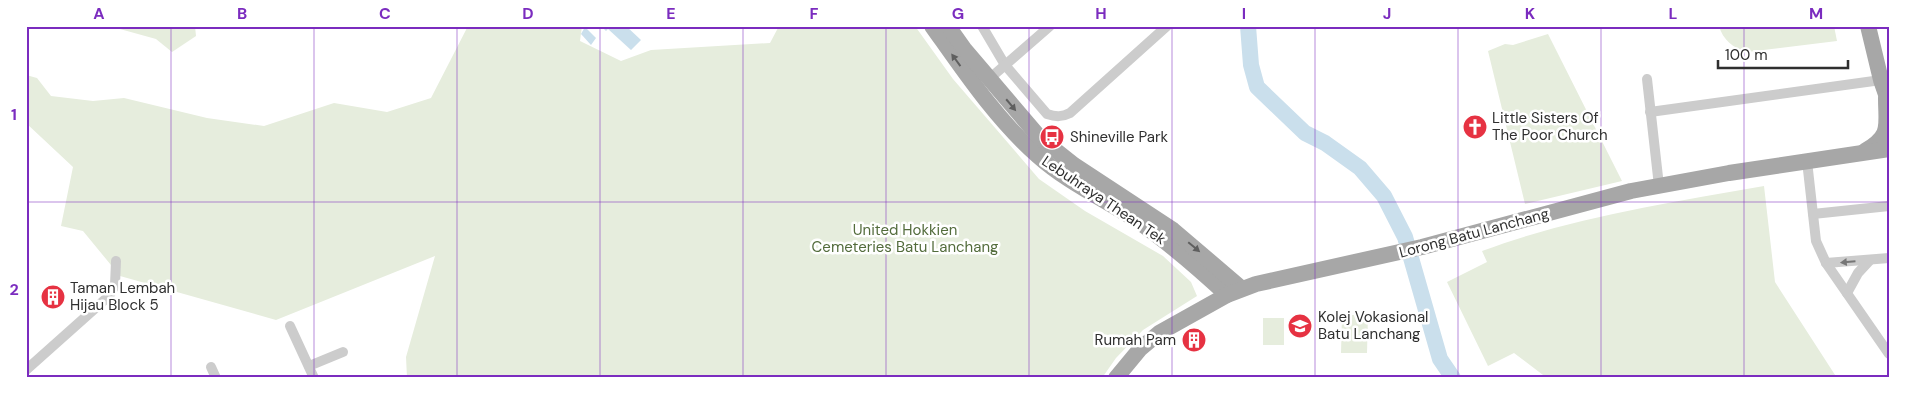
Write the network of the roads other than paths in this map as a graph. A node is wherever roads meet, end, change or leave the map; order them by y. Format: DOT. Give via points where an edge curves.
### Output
graph roads {
  1 [pos="932,26"];
  2 [pos="948,26"];
  3 [pos="982,26"];
  4 [pos="1050,26"];
  5 [pos="1167,26"];
  6 [pos="1868,26"];
  7 [pos="1872,26"];
  8 [pos="1872,45"];
  9 [pos="1005,66"];
  10 [pos="1647,78"];
  11 [pos="989,79"];
  12 [pos="1881,80"];
  13 [pos="1887,100"];
  14 [pos="1650,112"];
  15 [pos="1889,149"];
  16 [pos="1861,154"];
  17 [pos="1807,161"];
  18 [pos="1659,186"];
  19 [pos="1889,206"];
  20 [pos="1813,214"];
  21 [pos="1889,258"];
  22 [pos="1190,260"];
  23 [pos="1870,260"];
  24 [pos="116,261"];
  25 [pos="1826,263"];
  26 [pos="1234,291"];
  27 [pos="1847,293"];
  28 [pos="1192,314"];
  29 [pos="290,326"];
  30 [pos="343,352"];
  31 [pos="1889,354"];
  32 [pos="309,366"];
  33 [pos="211,367"];
  34 [pos="26,370"];
  35 [pos="216,378"];
  36 [pos="314,378"];
  37 [pos="1116,378"];
  22 -- 1 [label="main road, Lebuhraya Thean Tek, one-way" via="1136,220 1038,156 984,97"];
  2 -- 11 [label="main road, Lebuhraya Thean Tek"];
  3 -- 9 [label="street"];
  4 -- 9 [label="street"];
  5 -- 9 [label="street" via="1063,117 1047,114"];
  6 -- 8 [label="main road"];
  7 -- 8 [label="main road"];
  8 -- 12 [label="main road, Lorong Batu Lanchang"];
  9 -- 11 [label="street"];
  10 -- 14 [label="street"];
  11 -- 26 [label="main road, Lebuhraya Thean Tek, one-way" via="1055,150 1173,230"];
  12 -- 13 [label="main road, Lorong Batu Lanchang"];
  12 -- 14 [label="street"];
  13 -- 16 [label="main road, Lorong Batu Lanchang" via="1884,136 1878,144"];
  14 -- 18 [label="street"];
  15 -- 16 [label="main road, Lorong Batu Lanchang"];
  16 -- 17 [label="main road, Lorong Batu Lanchang"];
  17 -- 18 [label="main road, Lorong Batu Lanchang"];
  17 -- 20 [label="street"];
  18 -- 26 [label="main road, Lorong Batu Lanchang"];
  19 -- 20 [label="street"];
  20 -- 25 [label="street" via="1816,241"];
  21 -- 23 [label="street"];
  22 -- 26 [label="main road, Lebuhraya Thean Tek"];
  22 -- 28 [label="main road" via="1206,290 1205,298"];
  23 -- 25 [label="street, one-way"];
  23 -- 27 [label="street"];
  24 -- 34 [label="street" via="115,285 109,296"];
  25 -- 27 [label="street"];
  26 -- 28 [label="main road, Lorong Batu Lanchang"];
  27 -- 31 [label="street"];
  28 -- 37 [label="main road, Lorong Batu Lanchang" via="1140,349"];
  29 -- 32 [label="street"];
  30 -- 32 [label="street"];
  32 -- 36 [label="street"];
  33 -- 35 [label="street"];
}
